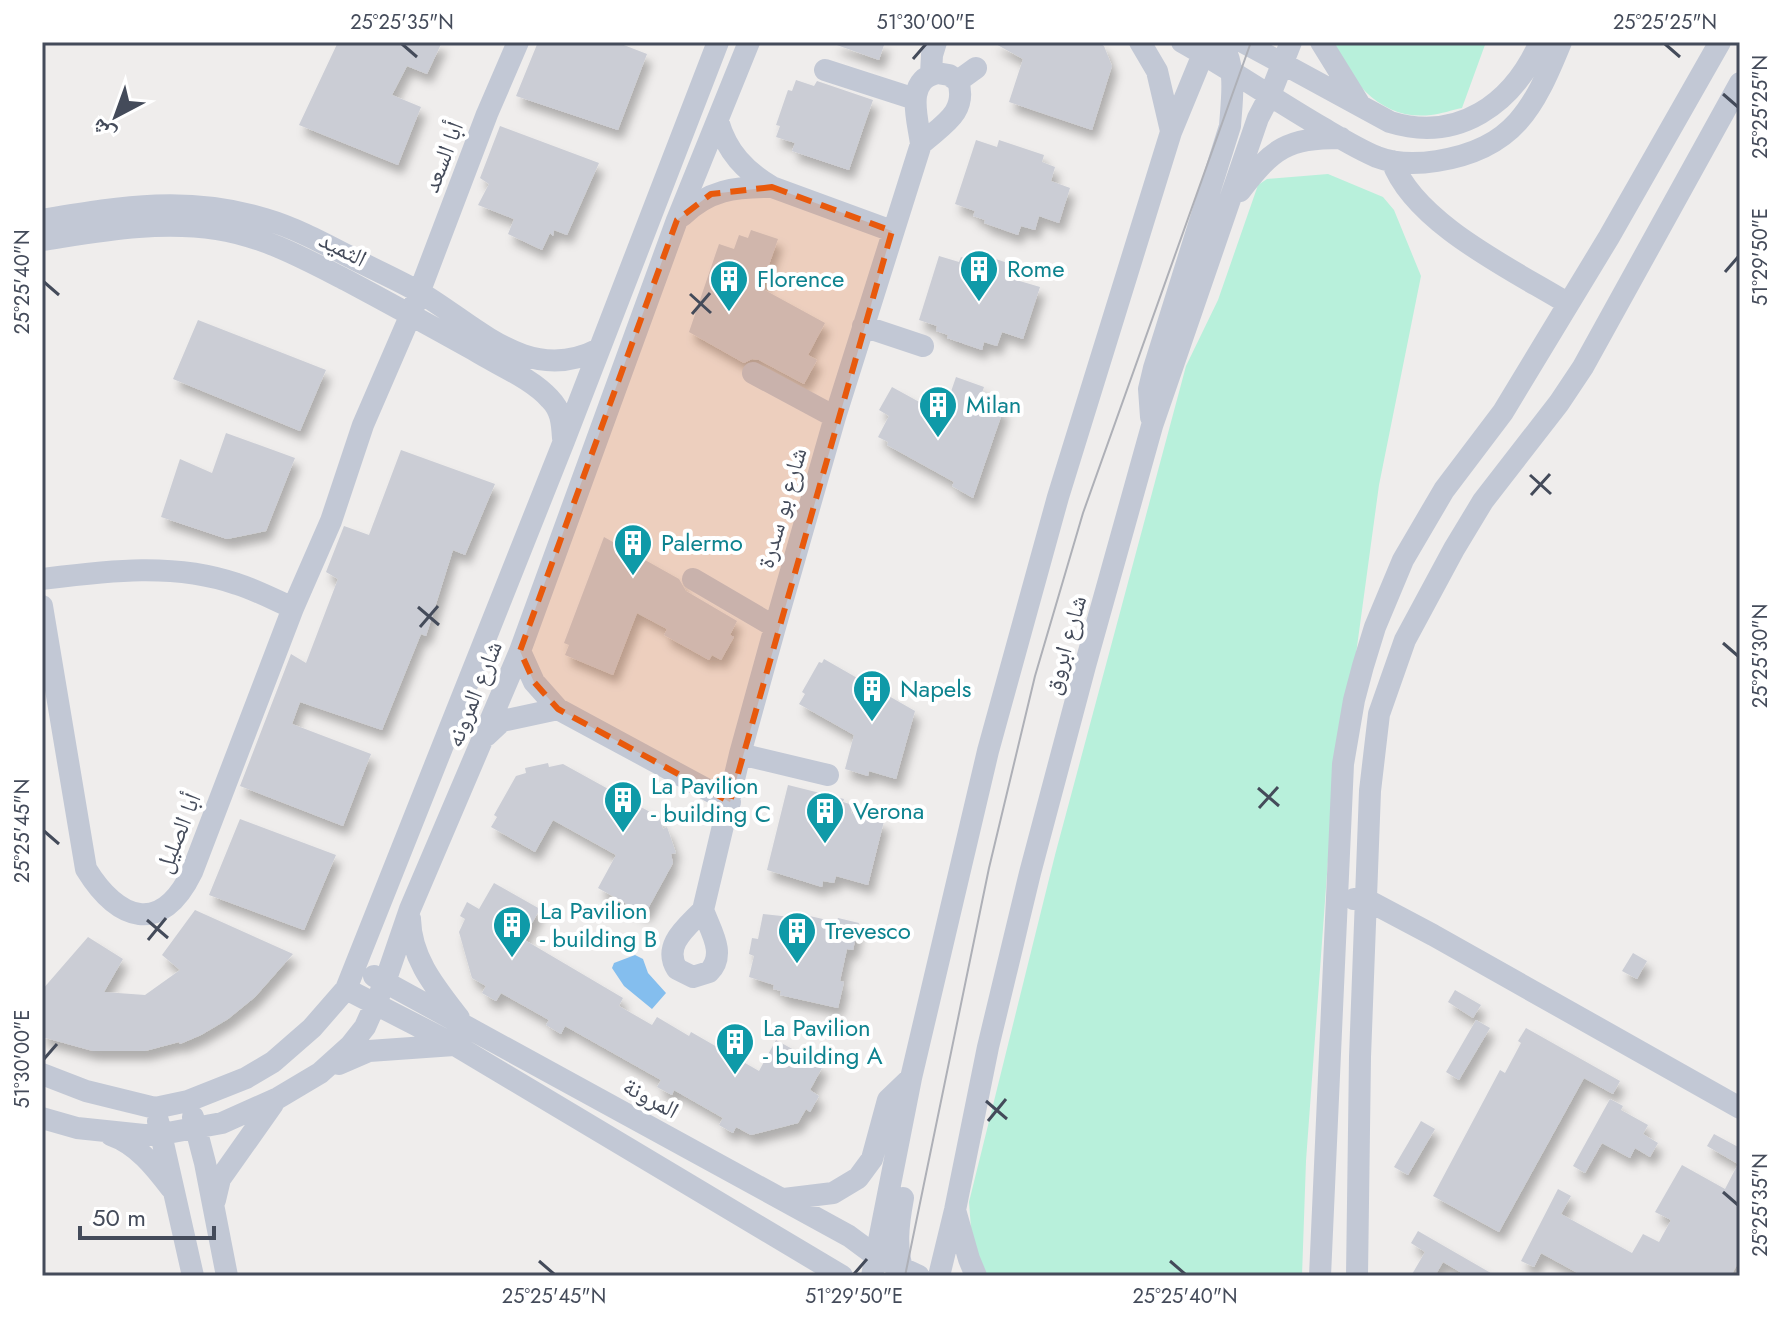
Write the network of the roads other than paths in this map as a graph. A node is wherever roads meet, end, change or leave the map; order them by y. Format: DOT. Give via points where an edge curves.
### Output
graph roads {
  1 [pos="518,42"];
  2 [pos="718,42"];
  3 [pos="749,42"];
  4 [pos="936,42"];
  5 [pos="1140,42"];
  6 [pos="1182,42"];
  7 [pos="1242,42"];
  8 [pos="1291,42"];
  9 [pos="1321,42"];
  10 [pos="1540,42"];
  11 [pos="1561,42"];
  12 [pos="1720,42"];
  13 [pos="1212,46"];
  14 [pos="1283,65"];
  15 [pos="825,70"];
  16 [pos="1233,72"];
  17 [pos="931,74"];
  18 [pos="1740,83"];
  19 [pos="1270,95"];
  20 [pos="915,99"];
  21 [pos="1360,106"];
  22 [pos="718,121"];
  23 [pos="1171,132"];
  24 [pos="1341,138"];
  25 [pos="921,144"];
  26 [pos="1392,161"];
  27 [pos="772,187"];
  28 [pos="1230,204"];
  29 [pos="42,220"];
  30 [pos="677,220"];
  31 [pos="892,231"];
  32 [pos="42,240"];
  33 [pos="420,292"];
  34 [pos="1567,303"];
  35 [pos="411,314"];
  36 [pos="863,326"];
  37 [pos="923,346"];
  38 [pos="599,349"];
  39 [pos="753,373"];
  40 [pos="835,417"];
  41 [pos="1152,426"];
  42 [pos="564,441"];
  43 [pos="42,579"];
  44 [pos="693,579"];
  45 [pos="42,606"];
  46 [pos="293,608"];
  47 [pos="775,627"];
  48 [pos="520,651"];
  49 [pos="558,709"];
  50 [pos="485,737"];
  51 [pos="740,754"];
  52 [pos="828,775"];
  53 [pos="730,802"];
  54 [pos="1337,897"];
  55 [pos="1367,900"];
  56 [pos="410,909"];
  57 [pos="703,910"];
  58 [pos="357,966"];
  59 [pos="385,982"];
  60 [pos="346,989"];
  61 [pos="376,1004"];
  62 [pos="927,1008"];
  63 [pos="460,1035"];
  64 [pos="320,1073"];
  65 [pos="42,1074"];
  66 [pos="911,1078"];
  67 [pos="278,1098"];
  68 [pos="188,1101"];
  69 [pos="155,1108"];
  70 [pos="1740,1108"];
  71 [pos="42,1118"];
  72 [pos="196,1128"];
  73 [pos="98,1132"];
  74 [pos="162,1134"];
  75 [pos="173,1192"];
  76 [pos="783,1199"];
  77 [pos="214,1205"];
  78 [pos="955,1210"];
  79 [pos="783,1241"];
  80 [pos="874,1266"];
  81 [pos="904,1274"];
  82 [pos="193,1276"];
  83 [pos="227,1276"];
  84 [pos="810,1276"];
  85 [pos="842,1276"];
  86 [pos="939,1276"];
  87 [pos="976,1276"];
  88 [pos="1320,1276"];
  89 [pos="1357,1276"];
  1 -- 33 [label="street, أبا السعد"];
  2 -- 38 [label="street, شارع المرونه"];
  3 -- 22 [label="street, شارع المرونه"];
  4 -- 17 [label="street"];
  5 -- 23 [label="street" via="1157,71"];
  6 -- 13 [label="street"];
  7 -- 14 [label="street"];
  7 -- 19 [label="street"];
  8 -- 14 [label="street, شارع ابروق"];
  9 -- 21 [label="street"];
  10 -- 21 [label="street" via="1525,73 1477,117 1407,127"];
  11 -- 26 [label="street" via="1536,99 1506,134 1455,158"];
  12 -- 34 [label="street"];
  13 -- 16 [label="street"];
  13 -- 23 [label="street, شارع ابروق"];
  14 -- 19 [label="street, شارع ابروق"];
  14 -- 21 [label="street"];
  15 -- 20 [label="street"];
  16 -- 19 [label="street"];
  16 -- 41 [label="street" via="1225,148 1151,378"];
  17 -- 20 [label="street" via="918,85"];
  17 -- 25 [label="street, شارع بو سدرة" via="967,74 958,110"];
  18 -- 55 [label="street" via="1591,355 1476,512 1405,640 1374,739"];
  19 -- 24 [label="street"];
  19 -- 28 [label="street, شارع ابروق"];
  20 -- 25 [label="street, شارع بو سدرة"];
  22 -- 27 [label="street" via="737,160"];
  22 -- 30 [label="street, شارع المرونه"];
  23 -- 62 [label="street, شارع ابروق" via="1058,497 988,751"];
  24 -- 26 [label="street"];
  24 -- 28 [label="street" via="1297,141 1273,154"];
  25 -- 31 [label="street, شارع بو سدرة"];
  26 -- 34 [label="street" via="1398,179 1461,239"];
  27 -- 30 [label="street" via="711,194"];
  27 -- 31 [label="street"];
  28 -- 41 [label="street, شارع ابروق"];
  29 -- 33 [label="street, الثميد" via="130,205 220,208 286,225"];
  30 -- 48 [label="street, شارع المرونه"];
  31 -- 36 [label="street, شارع بو سدرة"];
  32 -- 35 [label="street, الثميد" via="126,227 218,229 294,253"];
  33 -- 35 [label="street, أبا الصليل"];
  33 -- 38 [label="street, الثميد" via="498,344 529,358 572,361"];
  34 -- 54 [label="street" via="1503,412 1444,490 1403,560 1375,627 1343,764"];
  35 -- 42 [label="street, الثميد" via="550,398 562,418"];
  35 -- 46 [label="street, أبا الصليل"];
  36 -- 37 [label="street"];
  36 -- 40 [label="street, شارع بو سدرة"];
  38 -- 42 [label="street, شارع المرونه"];
  39 -- 40 [label="street"];
  40 -- 47 [label="street, شارع بو سدرة"];
  41 -- 78 [label="street, شارع ابروق" via="1030,873"];
  42 -- 58 [label="street, شارع المرونه"];
  43 -- 46 [label="street" via="113,571 203,575"];
  44 -- 47 [label="street"];
  45 -- 46 [label="street, أبا الصليل" via="86,869 99,891 124,911 144,915 163,909 183,891"];
  47 -- 51 [label="street, شارع بو سدرة"];
  48 -- 49 [label="street" via="534,682"];
  48 -- 50 [label="street, شارع المرونه"];
  49 -- 50 [label="street" via="502,721"];
  49 -- 53 [label="street"];
  50 -- 56 [label="street, شارع المرونه"];
  51 -- 52 [label="street"];
  51 -- 53 [label="street, شارع بو سدرة"];
  53 -- 57 [label="street, شارع بو سدرة"];
  54 -- 55 [label="street"];
  54 -- 88 [label="street"];
  55 -- 70 [label="street"];
  55 -- 89 [label="street"];
  56 -- 59 [label="street, شارع المرونه"];
  56 -- 63 [label="street" via="411,936 421,963"];
  58 -- 59 [label="street, المرونة"];
  58 -- 60 [label="street, شارع المرونه"];
  59 -- 61 [label="street, شارع المرونه"];
  59 -- 63 [label="street, المرونة"];
  60 -- 61 [label="street, المرونة"];
  60 -- 68 [label="street, شارع المرونه" via="273,1062"];
  61 -- 63 [label="street, المرونة"];
  61 -- 64 [label="street, شارع المرونه" via="350,1046"];
  62 -- 66 [label="street, شارع ابروق"];
  62 -- 81 [label="street" via="928,1066 898,1220"];
  63 -- 64 [label="street" via="369,1051"];
  63 -- 76 [label="street, المرونة"];
  63 -- 79 [label="street, المرونة"];
  64 -- 67 [label="street, شارع المرونه"];
  65 -- 69 [label="street, شارع المرونه"];
  66 -- 76 [label="street" via="888,1100 872,1159 858,1178 833,1193"];
  66 -- 80 [label="street, شارع ابروق"];
  67 -- 72 [label="street, شارع المرونه" via="222,1123"];
  67 -- 77 [label="street" via="220,1179"];
  68 -- 69 [label="street, شارع المرونه"];
  68 -- 72 [label="street"];
  69 -- 74 [label="street"];
  71 -- 73 [label="street, شارع المرونه"];
  72 -- 74 [label="street, شارع المرونه"];
  72 -- 77 [label="street"];
  73 -- 74 [label="street, شارع المرونه"];
  73 -- 75 [label="street" via="131,1145"];
  74 -- 75 [label="street"];
  75 -- 82 [label="street"];
  76 -- 80 [label="street, المرونة" via="849,1236"];
  77 -- 83 [label="street"];
  78 -- 86 [label="street, شارع ابروق"];
  78 -- 87 [label="street"];
  79 -- 84 [label="street"];
  79 -- 85 [label="street, المرونة"];
  80 -- 81 [label="street, المرونة"];
}
